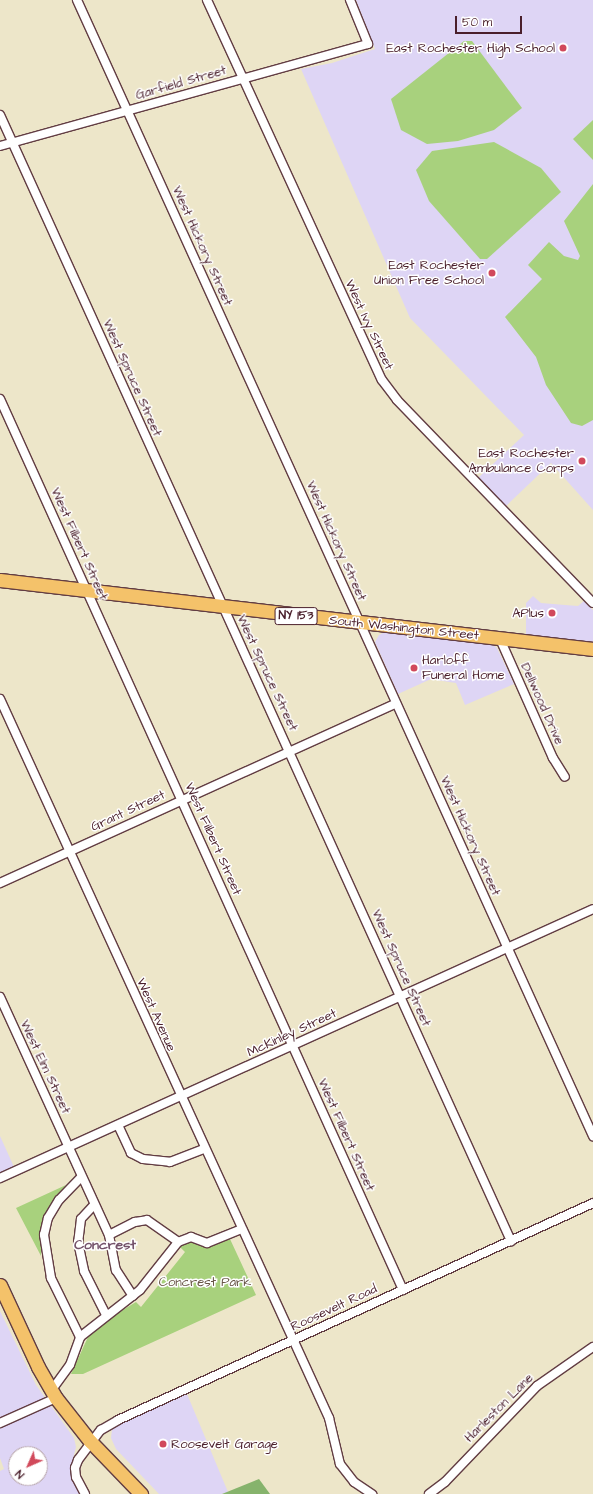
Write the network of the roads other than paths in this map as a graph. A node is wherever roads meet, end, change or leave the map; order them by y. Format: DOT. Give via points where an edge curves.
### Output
graph roads {
  1 [pos="77,0"];
  2 [pos="207,0"];
  3 [pos="350,0"];
  4 [pos="242,78"];
  5 [pos="127,111"];
  6 [pos="0,115"];
  7 [pos="12,142"];
  8 [pos="0,146"];
  9 [pos="0,399"];
  10 [pos="0,580"];
  11 [pos="87,591"];
  12 [pos="593,603"];
  13 [pos="224,608"];
  14 [pos="360,623"];
  15 [pos="500,639"];
  16 [pos="593,649"];
  17 [pos="0,699"];
  18 [pos="396,702"];
  19 [pos="290,751"];
  20 [pos="565,777"];
  21 [pos="182,800"];
  22 [pos="69,852"];
  23 [pos="0,883"];
  24 [pos="593,909"];
  25 [pos="508,947"];
  26 [pos="400,996"];
  27 [pos="0,997"];
  28 [pos="293,1046"];
  29 [pos="180,1097"];
  30 [pos="118,1125"];
  31 [pos="593,1136"];
  32 [pos="68,1147"];
  33 [pos="204,1149"];
  34 [pos="81,1177"];
  35 [pos="0,1178"];
  36 [pos="593,1203"];
  37 [pos="94,1205"];
  38 [pos="241,1229"];
  39 [pos="109,1235"];
  40 [pos="511,1241"];
  41 [pos="178,1242"];
  42 [pos="0,1286"];
  43 [pos="403,1290"];
  44 [pos="133,1296"];
  45 [pos="106,1315"];
  46 [pos="80,1337"];
  47 [pos="292,1341"];
  48 [pos="593,1347"];
  49 [pos="54,1394"];
  50 [pos="0,1422"];
  51 [pos="90,1441"];
  52 [pos="85,1494"];
  53 [pos="141,1494"];
  54 [pos="372,1494"];
  55 [pos="429,1494"];
  1 -- 5 [label="street, West Hickory Street"];
  2 -- 4 [label="street, West Ivy Street"];
  3 -- 4 [label="street, Garfield Street" via="368,44"];
  4 -- 5 [label="street, Garfield Street"];
  4 -- 12 [label="street, West Ivy Street" via="373,362 389,390"];
  5 -- 7 [label="street, Garfield Street"];
  5 -- 14 [label="street, West Hickory Street"];
  6 -- 7 [label="street, West Spruce Street"];
  7 -- 8 [label="street, Garfield Street"];
  7 -- 13 [label="street, West Spruce Street"];
  9 -- 11 [label="street, West Filbert Street"];
  10 -- 11 [label="main road, South Washington Street / NY 153"];
  11 -- 13 [label="main road, South Washington Street / NY 153"];
  11 -- 21 [label="street, West Filbert Street"];
  13 -- 14 [label="main road, South Washington Street / NY 153"];
  13 -- 19 [label="street, West Spruce Street"];
  14 -- 15 [label="main road, South Washington Street / NY 153"];
  14 -- 18 [label="street, West Hickory Street"];
  15 -- 16 [label="main road, South Washington Street / NY 153"];
  15 -- 20 [label="street, Dellwood Drive" via="553,758"];
  17 -- 22 [label="street, West Avenue"];
  18 -- 19 [label="street, Grant Street"];
  18 -- 25 [label="street, West Hickory Street"];
  19 -- 21 [label="street, Grant Street"];
  19 -- 26 [label="street, West Spruce Street"];
  21 -- 22 [label="street, Grant Street"];
  21 -- 28 [label="street, West Filbert Street"];
  22 -- 23 [label="street, Grant Street"];
  22 -- 29 [label="street, West Avenue"];
  24 -- 25 [label="street, McKinley Street"];
  25 -- 26 [label="street, McKinley Street"];
  25 -- 31 [label="street, West Hickory Street"];
  26 -- 28 [label="street, McKinley Street"];
  26 -- 40 [label="street, West Spruce Street"];
  27 -- 32 [label="street, West Elm Street"];
  28 -- 29 [label="street, McKinley Street"];
  28 -- 43 [label="street, West Filbert Street"];
  29 -- 30 [label="street, McKinley Street"];
  29 -- 33 [label="street, West Avenue"];
  30 -- 32 [label="street, McKinley Street"];
  30 -- 33 [label="street" via="136,1157 170,1162"];
  32 -- 34 [label="street, West Elm Street"];
  32 -- 35 [label="street, McKinley Street"];
  33 -- 38 [label="street, West Avenue"];
  34 -- 37 [label="street, West Elm Street"];
  34 -- 46 [label="street" via="58,1200 48,1218 44,1234 51,1278"];
  36 -- 40 [label="street, Roosevelt Road"];
  37 -- 39 [label="street, West Elm Street"];
  37 -- 45 [label="street" via="81,1219 78,1242 84,1271"];
  38 -- 41 [label="street" via="207,1243 191,1237"];
  38 -- 47 [label="street, West Avenue"];
  39 -- 41 [label="street" via="135,1222 147,1220"];
  39 -- 44 [label="street, West Elm Street" via="116,1270"];
  40 -- 43 [label="street, Roosevelt Road"];
  41 -- 44 [label="street"];
  42 -- 49 [label="main road"];
  43 -- 47 [label="street, Roosevelt Road"];
  44 -- 45 [label="street"];
  45 -- 46 [label="street"];
  46 -- 49 [label="street" via="70,1365"];
  47 -- 51 [label="street, Roosevelt Road" via="118,1420"];
  47 -- 54 [label="street" via="329,1418 340,1464 354,1482"];
  48 -- 55 [label="street, Harleston Lane" via="537,1386 445,1482"];
  49 -- 50 [label="street"];
  49 -- 51 [label="main road"];
  51 -- 52 [label="street" via="75,1468"];
  51 -- 53 [label="main road"];
}
